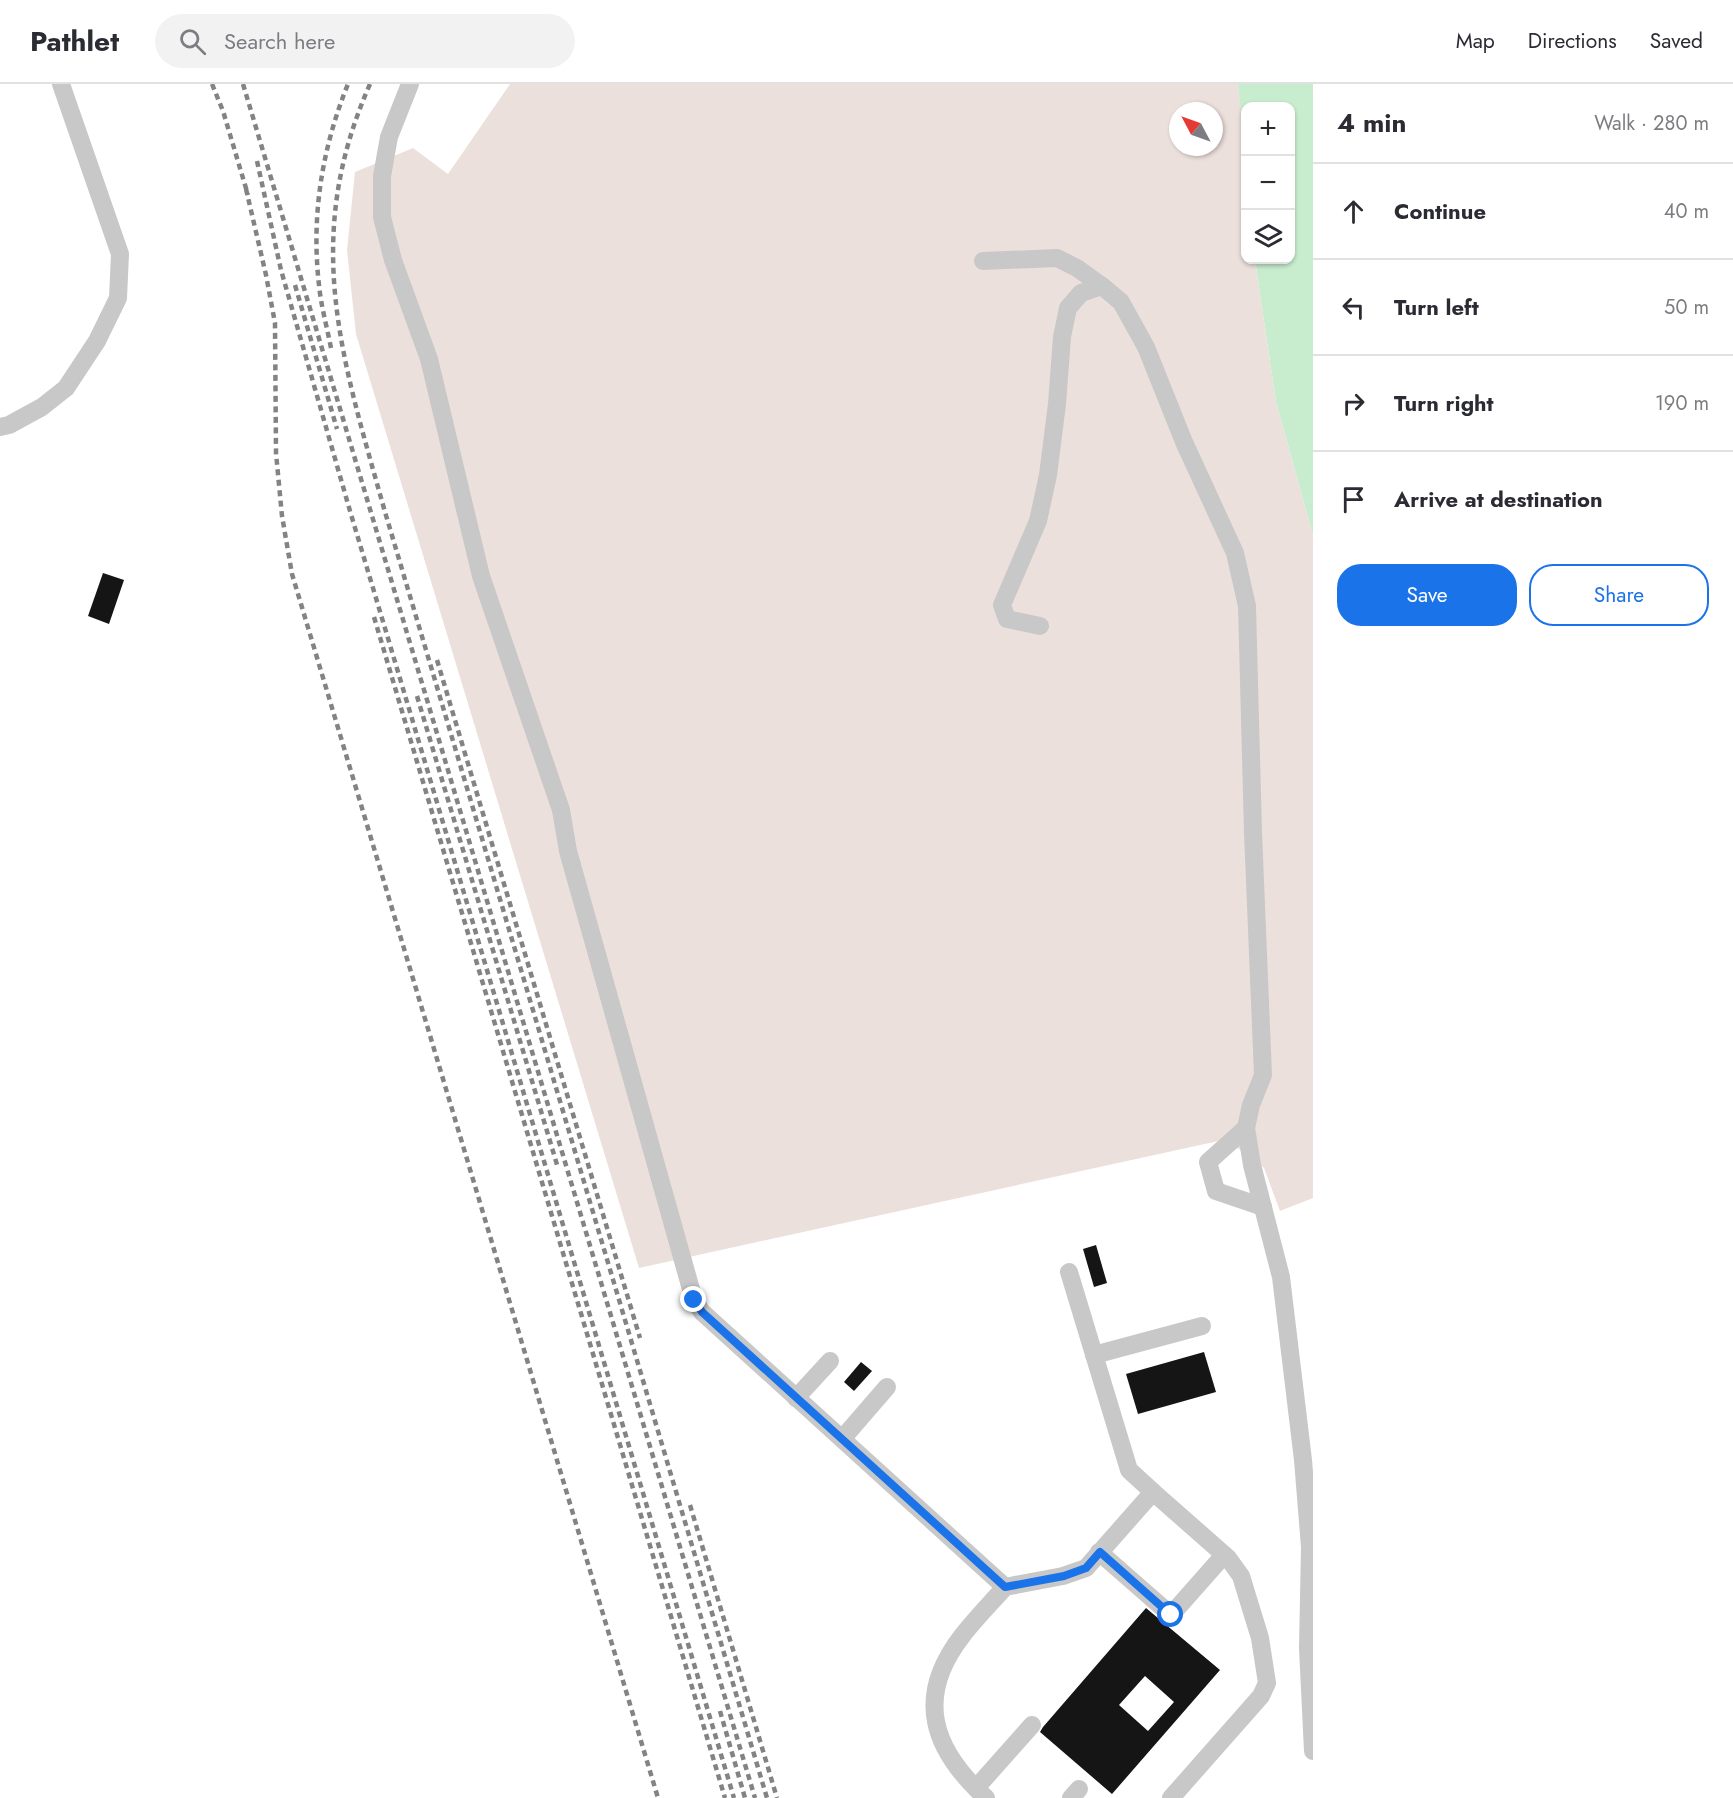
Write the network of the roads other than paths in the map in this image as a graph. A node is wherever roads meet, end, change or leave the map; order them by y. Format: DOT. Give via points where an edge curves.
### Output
graph roads {
  1 [pos="61,84"];
  2 [pos="410,84"];
  3 [pos="983,261"];
  4 [pos="1102,286"];
  5 [pos="0,427"];
  6 [pos="1040,626"];
  7 [pos="1246,1128"];
  8 [pos="1263,1207"];
  9 [pos="1069,1272"];
  10 [pos="1202,1326"];
  11 [pos="1094,1355"];
  12 [pos="830,1361"];
  13 [pos="886,1387"];
  14 [pos="796,1398"];
  15 [pos="842,1439"];
  16 [pos="1152,1492"];
  17 [pos="1100,1552"];
  18 [pos="1224,1555"];
  19 [pos="1005,1587"];
  20 [pos="1032,1725"];
  21 [pos="1313,1751"];
  22 [pos="981,1793"];
  23 [pos="1171,1798"];
  1 -- 5 [label="lane" via="120,254 118,298 97,341 66,388 42,408"];
  2 -- 14 [label="lane" via="389,137 382,177 382,217 393,260 429,359 481,576 561,810 568,850 694,1300 702,1312"];
  3 -- 4 [label="lane" via="1057,258"];
  4 -- 6 [label="lane" via="1081,293 1068,308 1050,463 1040,509 1002,605 1007,619"];
  4 -- 7 [label="lane" via="1121,302 1146,348 1235,553 1247,606 1263,1075"];
  7 -- 8 [label="lane"];
  7 -- 8 [label="lane" via="1208,1162 1216,1191"];
  8 -- 21 [label="lane" via="1281,1276 1303,1460 1310,1547 1308,1648"];
  9 -- 11 [label="lane"];
  10 -- 11 [label="lane"];
  11 -- 16 [label="lane" via="1130,1470"];
  12 -- 14 [label="lane"];
  13 -- 15 [label="lane"];
  14 -- 15 [label="lane"];
  15 -- 19 [label="lane"];
  16 -- 17 [label="lane"];
  16 -- 18 [label="lane"];
  17 -- 18 [label="lane" via="1171,1615"];
  17 -- 19 [label="lane" via="1086,1568"];
  18 -- 23 [label="lane" via="1241,1576 1260,1638 1266,1683 1261,1696"];
  19 -- 22 [label="lane" via="961,1637 941,1671 934,1700 936,1729 947,1755"];
  20 -- 22 [label="lane"];
}
